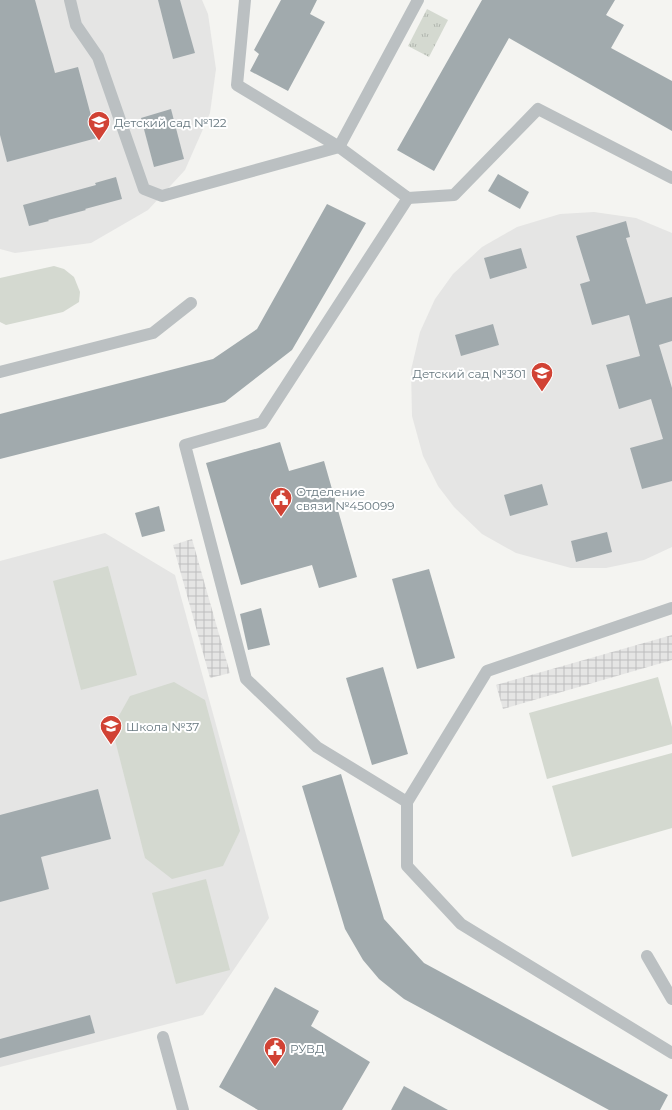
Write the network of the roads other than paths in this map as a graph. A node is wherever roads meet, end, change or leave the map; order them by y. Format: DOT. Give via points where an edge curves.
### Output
graph roads {
  1 [pos="70,0"];
  2 [pos="245,0"];
  3 [pos="418,0"];
  4 [pos="339,147"];
  5 [pos="672,178"];
  6 [pos="408,198"];
  7 [pos="191,303"];
  8 [pos="0,372"];
  9 [pos="672,608"];
  10 [pos="407,802"];
  11 [pos="648,956"];
  12 [pos="672,999"];
  13 [pos="164,1037"];
  14 [pos="672,1053"];
  15 [pos="183,1110"];
  1 -- 4 [label="lane" via="76,25 98,57 144,189 162,196"];
  2 -- 4 [label="lane" via="237,85"];
  3 -- 4 [label="lane"];
  4 -- 6 [label="lane"];
  5 -- 6 [label="lane" via="538,109 454,195"];
  6 -- 10 [label="lane" via="262,423 185,445 246,679 317,747"];
  7 -- 8 [label="lane" via="153,333"];
  9 -- 10 [label="lane" via="488,671"];
  10 -- 14 [label="lane" via="407,866 461,924"];
  11 -- 12 [label="lane"];
  13 -- 15 [label="lane"];
}
